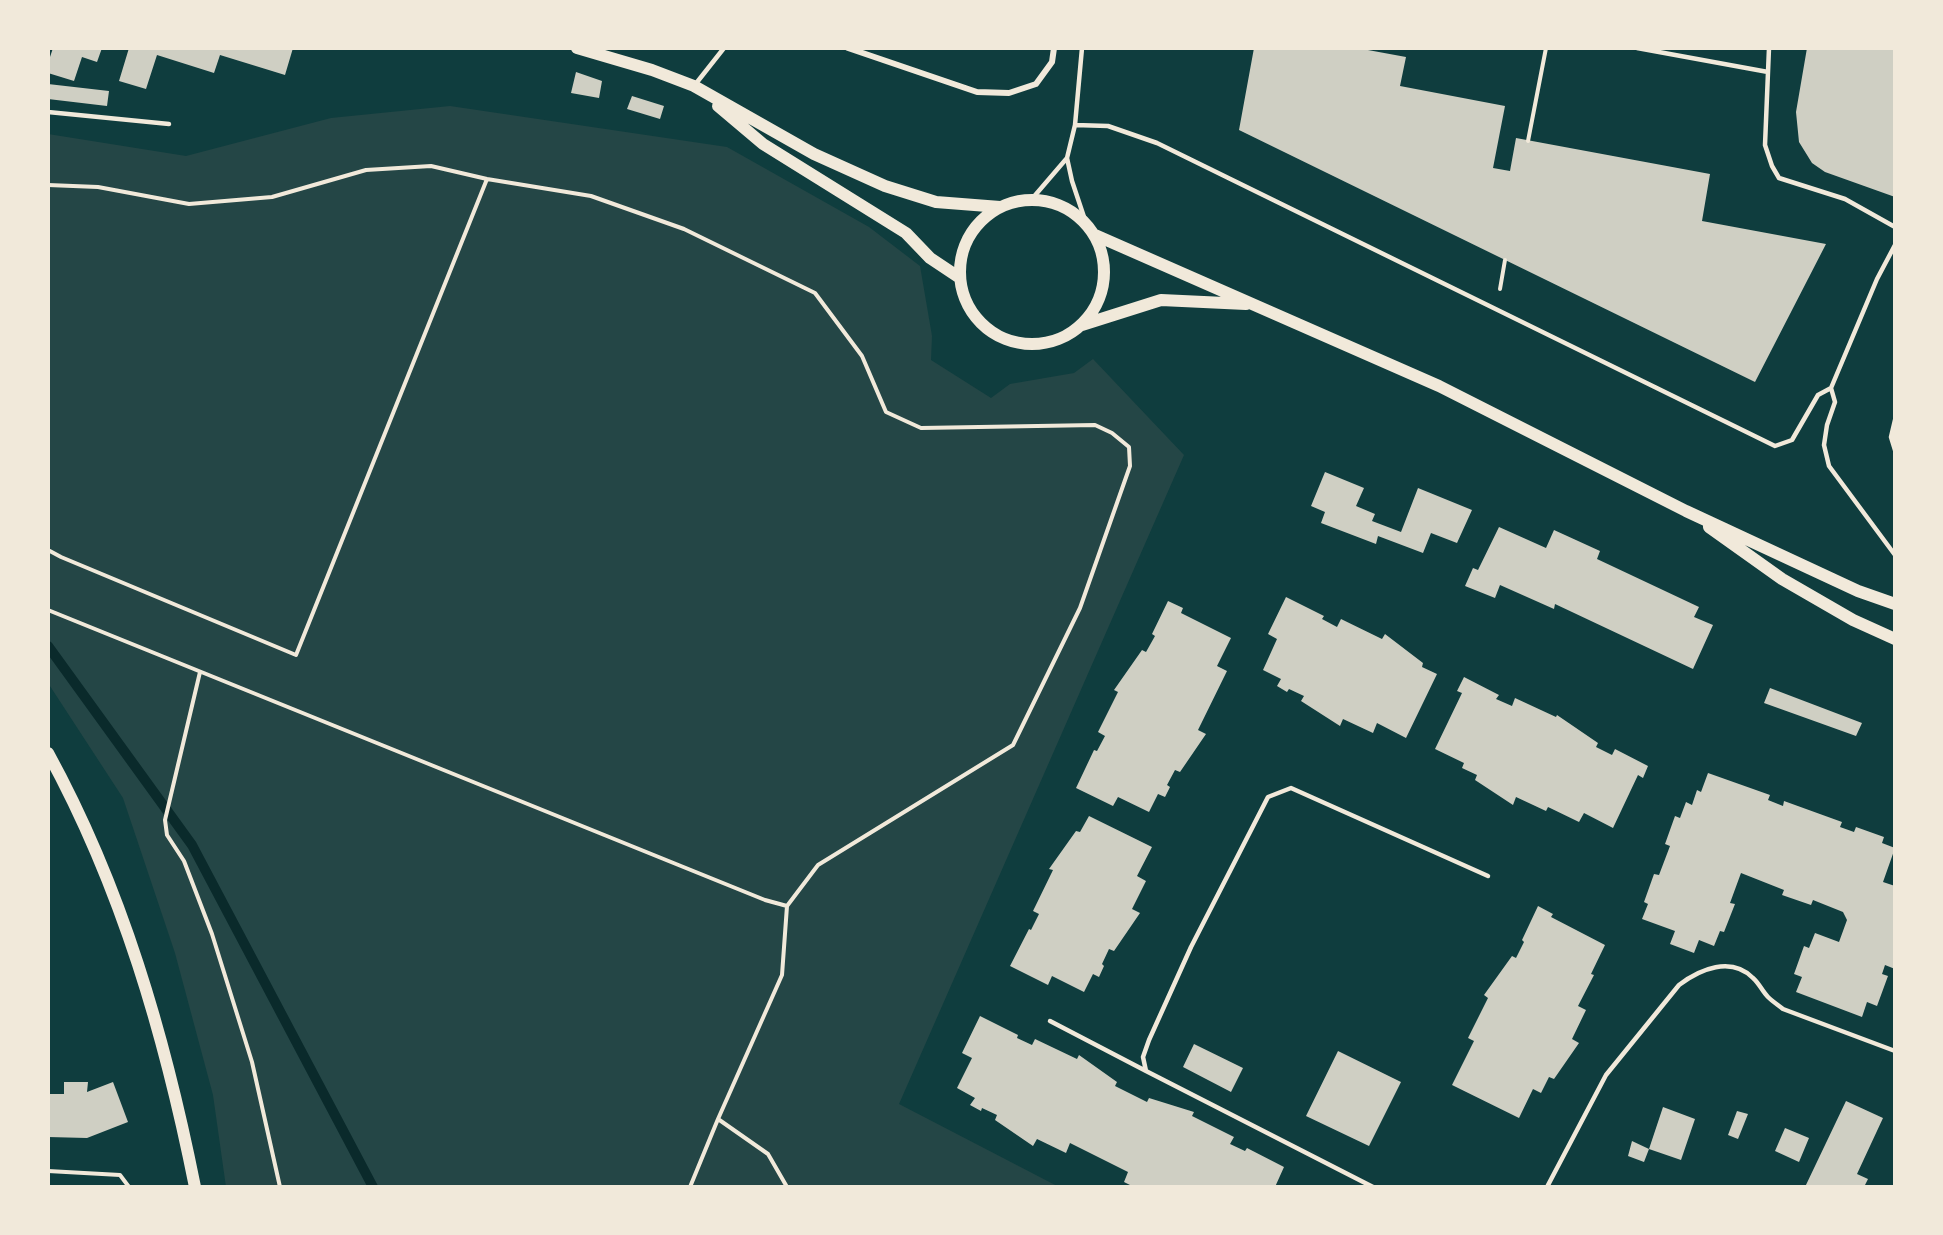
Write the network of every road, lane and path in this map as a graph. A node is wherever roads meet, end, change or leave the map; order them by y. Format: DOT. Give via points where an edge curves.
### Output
graph roads {
  1 [pos="724,48"];
  2 [pos="848,48"];
  3 [pos="1054,48"];
  4 [pos="1082,48"];
  5 [pos="1546,48"];
  6 [pos="1637,48"];
  7 [pos="1768,48"];
  8 [pos="586,49"];
  9 [pos="1768,72"];
  10 [pos="694,86"];
  11 [pos="48,112"];
  12 [pos="169,124"];
  13 [pos="1075,125"];
  14 [pos="1528,141"];
  15 [pos="1067,158"];
  16 [pos="487,179"];
  17 [pos="48,185"];
  18 [pos="1031,200"];
  19 [pos="1000,207"];
  20 [pos="1086,224"];
  21 [pos="1895,227"];
  22 [pos="1095,235"];
  23 [pos="1895,246"];
  24 [pos="1505,260"];
  25 [pos="960,278"];
  26 [pos="1253,304"];
  27 [pos="1496,310"];
  28 [pos="1081,326"];
  29 [pos="1832,388"];
  30 [pos="1895,420"];
  31 [pos="1895,450"];
  32 [pos="1686,511"];
  33 [pos="48,550"];
  34 [pos="1895,555"];
  35 [pos="1895,603"];
  36 [pos="48,610"];
  37 [pos="1895,639"];
  38 [pos="200,672"];
  39 [pos="48,753"];
  40 [pos="1488,876"];
  41 [pos="787,906"];
  42 [pos="1050,1021"];
  43 [pos="1895,1051"];
  44 [pos="1146,1071"];
  45 [pos="718,1119"];
  46 [pos="48,1172"];
  47 [pos="129,1187"];
  48 [pos="195,1187"];
  49 [pos="280,1187"];
  50 [pos="690,1187"];
  51 [pos="787,1187"];
  52 [pos="1373,1187"];
  53 [pos="1547,1187"];
  1 -- 10 [label="lane"];
  2 -- 3 [label="street" via="977,92 1009,93 1036,84 1052,62"];
  4 -- 13 [label="lane"];
  5 -- 14 [label="path"];
  6 -- 9 [label="lane"];
  7 -- 9 [label="lane"];
  8 -- 10 [label="main road"];
  9 -- 21 [label="lane" via="1766,145 1779,178 1845,199"];
  10 -- 19 [label="main road" via="814,154 885,186 936,202"];
  10 -- 25 [label="main road" via="763,144 906,233 930,258"];
  11 -- 12 [label="lane"];
  13 -- 15 [label="lane"];
  13 -- 27 [label="lane" via="1108,126 1157,143"];
  15 -- 18 [label="lane"];
  15 -- 20 [label="lane"];
  16 -- 17 [label="path" via="431,166 366,170 272,197 189,204 98,187"];
  16 -- 33 [label="path" via="296,655"];
  16 -- 41 [label="path" via="591,196 684,229 815,292 862,356 886,412 921,428 1095,425 1129,447 1130,466 1080,608 1013,745 818,865"];
  18 -- 19 [label="main road"];
  18 -- 20 [label="main road" via="1070,210"];
  19 -- 25 [label="main road" via="970,237 961,260"];
  20 -- 22 [label="main road"];
  22 -- 26 [label="main road"];
  22 -- 28 [label="main road" via="1104,259 1104,283 1096,306"];
  23 -- 29 [label="lane"];
  24 -- 27 [label="path"];
  25 -- 28 [label="main road" via="967,304 983,326 1006,340 1033,345 1060,339"];
  26 -- 28 [label="main road" via="1161,300"];
  26 -- 32 [label="main road" via="1439,386"];
  27 -- 29 [label="lane" via="1775,446 1792,440 1818,395"];
  29 -- 34 [label="lane" via="1835,402 1824,445 1829,466"];
  30 -- 31 [label="lane" via="1891,437"];
  32 -- 35 [label="main road" via="1858,591"];
  32 -- 37 [label="main road" via="1782,579"];
  36 -- 38 [label="path"];
  38 -- 41 [label="path"];
  38 -- 49 [label="path" via="165,820 167,835 184,861 212,934 252,1062"];
  39 -- 48 [label="main road" via="98,860 134,951 163,1044"];
  40 -- 44 [label="lane" via="1291,788 1268,797 1191,947 1149,1040 1143,1057"];
  41 -- 45 [label="path" via="782,975"];
  42 -- 44 [label="lane"];
  43 -- 53 [label="lane" via="1783,1009 1752,977 1736,967 1720,966 1694,973 1679,985 1606,1075"];
  44 -- 52 [label="lane"];
  45 -- 50 [label="path"];
  45 -- 51 [label="path" via="768,1154"];
  46 -- 47 [label="path" via="120,1175"];
}
